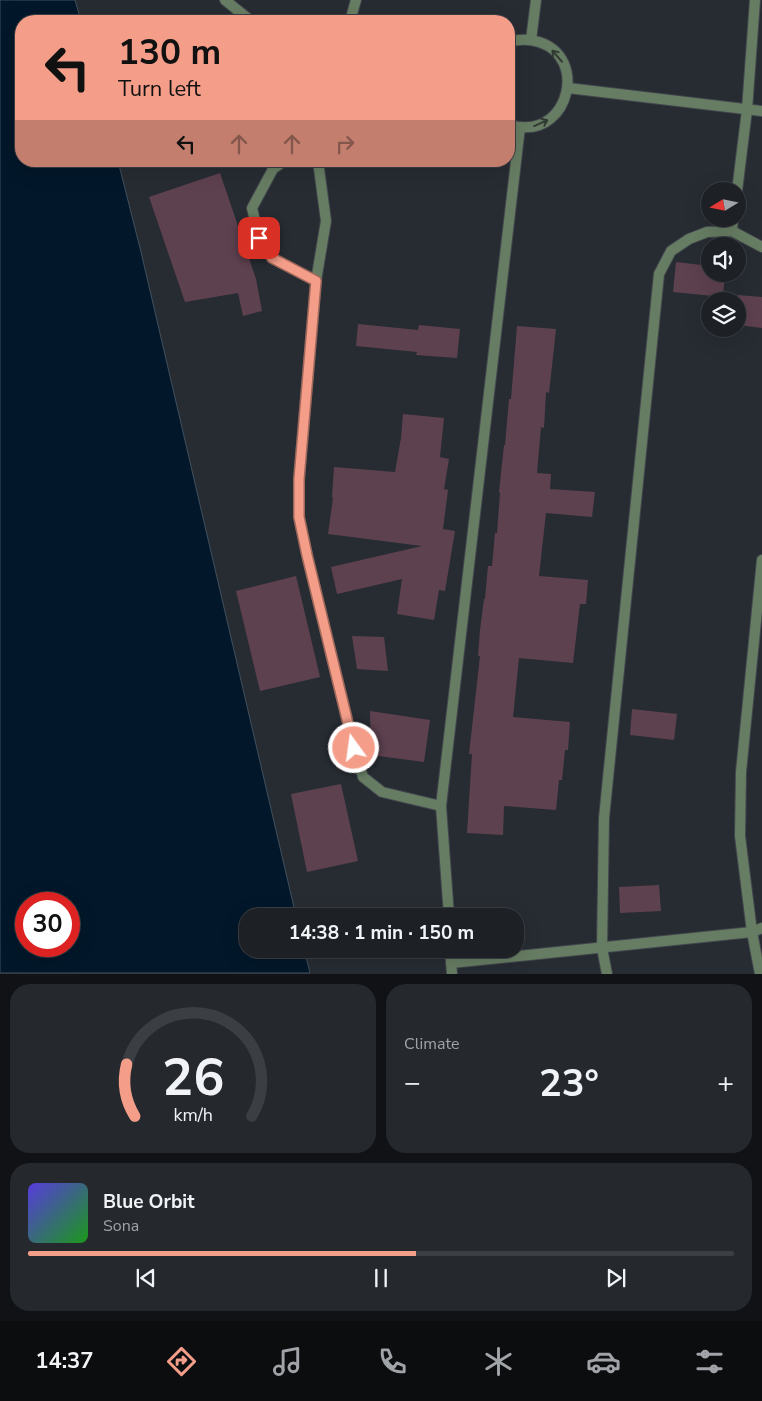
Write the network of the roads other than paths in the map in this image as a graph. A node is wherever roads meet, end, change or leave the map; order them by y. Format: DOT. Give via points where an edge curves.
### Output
graph roads {
  1 [pos="225,0"];
  2 [pos="356,0"];
  3 [pos="536,0"];
  4 [pos="755,0"];
  5 [pos="243,15"];
  6 [pos="352,15"];
  7 [pos="515,40"];
  8 [pos="531,40"];
  9 [pos="568,88"];
  10 [pos="747,110"];
  11 [pos="762,111"];
  12 [pos="515,126"];
  13 [pos="520,127"];
  14 [pos="277,167"];
  15 [pos="319,167"];
  16 [pos="737,182"];
  17 [pos="732,228"];
  18 [pos="732,231"];
  19 [pos="762,247"];
  20 [pos="316,281"];
  21 [pos="762,560"];
  22 [pos="441,806"];
  23 [pos="447,908"];
  24 [pos="762,928"];
  25 [pos="752,932"];
  26 [pos="602,948"];
  27 [pos="451,968"];
  28 [pos="607,974"];
  29 [pos="760,974"];
  1 -- 5 [label="street"];
  2 -- 6 [label="street"];
  3 -- 8 [label="street"];
  4 -- 10 [label="street"];
  7 -- 8 [label="street"];
  9 -- 8 [label="street, one-way" via="563,62 555,51"];
  9 -- 10 [label="street"];
  13 -- 9 [label="street, one-way" via="534,126 557,113"];
  10 -- 11 [label="street"];
  10 -- 16 [label="street"];
  12 -- 13 [label="street"];
  13 -- 22 [label="street"];
  14 -- 20 [label="street" via="252,208 259,238 272,258"];
  15 -- 20 [label="street" via="326,221"];
  17 -- 18 [label="street"];
  18 -- 19 [label="street"];
  18 -- 26 [label="street" via="707,232 689,239 671,251 658,274 604,818"];
  20 -- 22 [label="street" via="299,479 299,517 307,555 363,777 382,792"];
  21 -- 25 [label="street" via="741,772 740,836"];
  22 -- 23 [label="street"];
  24 -- 25 [label="street"];
  25 -- 26 [label="street"];
  25 -- 29 [label="street"];
  26 -- 27 [label="street"];
  26 -- 28 [label="street"];
}
